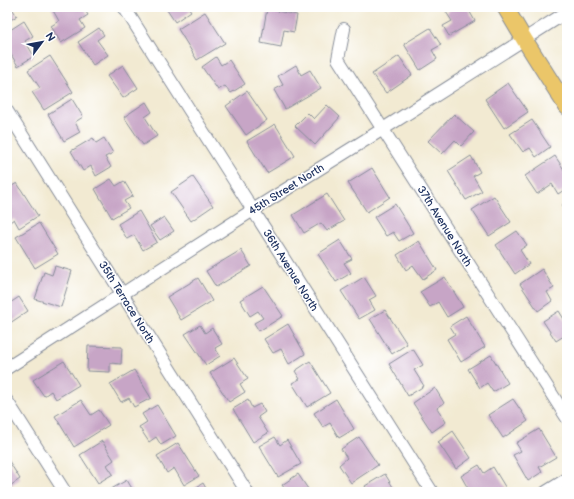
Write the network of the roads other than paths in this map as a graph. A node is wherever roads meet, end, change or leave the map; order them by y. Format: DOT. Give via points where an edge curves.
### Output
graph roads {
  1 [pos="124,7"];
  2 [pos="505,7"];
  3 [pos="564,7"];
  4 [pos="567,12"];
  5 [pos="344,29"];
  6 [pos="524,39"];
  7 [pos="567,107"];
  8 [pos="7,112"];
  9 [pos="384,129"];
  10 [pos="253,210"];
  11 [pos="122,295"];
  12 [pos="7,368"];
  13 [pos="7,401"];
  14 [pos="567,418"];
  15 [pos="567,479"];
  16 [pos="64,492"];
  17 [pos="247,492"];
  18 [pos="432,492"];
  19 [pos="546,492"];
  1 -- 10 [label="street, 36th Avenue North"];
  2 -- 6 [label="main road"];
  3 -- 4 [label="street"];
  4 -- 6 [label="street, 45th Street North"];
  5 -- 9 [label="street, 37th Avenue North" via="338,59"];
  6 -- 7 [label="main road"];
  6 -- 9 [label="street, 45th Street North"];
  8 -- 11 [label="street, 35th Terrace North"];
  9 -- 10 [label="street, 45th Street North"];
  9 -- 14 [label="street, 37th Avenue North"];
  10 -- 11 [label="street, 45th Street North"];
  10 -- 18 [label="street, 36th Avenue North"];
  11 -- 12 [label="street, 45th Street North"];
  11 -- 17 [label="street, 35th Terrace North"];
  13 -- 16 [label="street"];
  15 -- 19 [label="street"];
}
